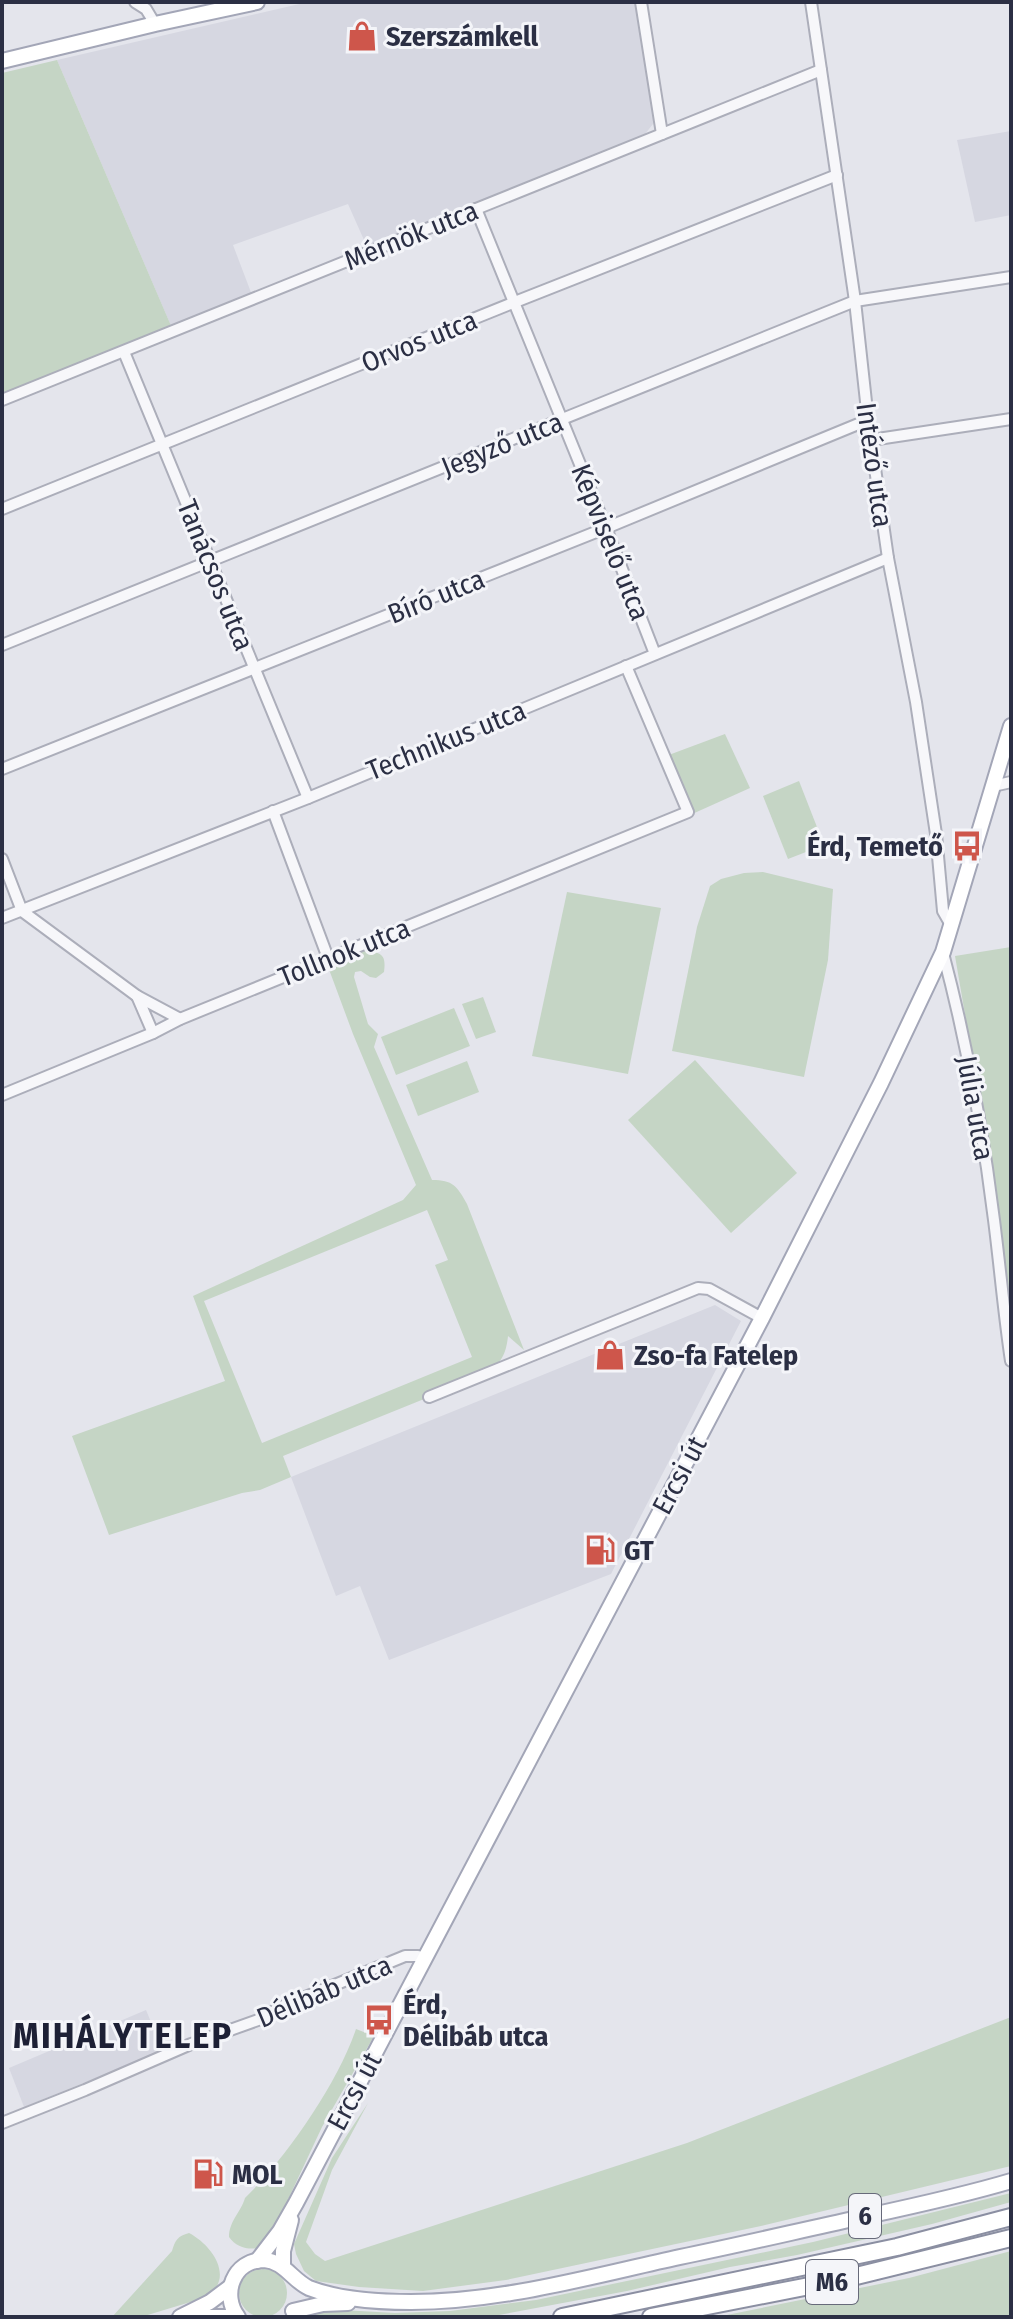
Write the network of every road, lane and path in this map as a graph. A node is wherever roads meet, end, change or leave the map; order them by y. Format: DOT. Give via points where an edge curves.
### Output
graph roads {
  1 [pos="135,2"];
  2 [pos="257,2"];
  3 [pos="641,2"];
  4 [pos="811,2"];
  5 [pos="238,4"];
  6 [pos="155,24"];
  7 [pos="2,61"];
  8 [pos="821,70"];
  9 [pos="662,134"];
  10 [pos="837,175"];
  11 [pos="476,209"];
  12 [pos="1011,277"];
  13 [pos="855,301"];
  14 [pos="515,302"];
  15 [pos="124,352"];
  16 [pos="2,400"];
  17 [pos="1011,419"];
  18 [pos="868,420"];
  19 [pos="561,421"];
  20 [pos="871,440"];
  21 [pos="162,445"];
  22 [pos="2,509"];
  23 [pos="606,528"];
  24 [pos="888,558"];
  25 [pos="211,561"];
  26 [pos="2,645"];
  27 [pos="655,654"];
  28 [pos="626,666"];
  29 [pos="255,669"];
  30 [pos="1011,726"];
  31 [pos="2,769"];
  32 [pos="1011,782"];
  33 [pos="993,786"];
  34 [pos="308,798"];
  35 [pos="273,811"];
  36 [pos="688,812"];
  37 [pos="2,859"];
  38 [pos="22,911"];
  39 [pos="2,918"];
  40 [pos="951,925"];
  41 [pos="943,952"];
  42 [pos="328,958"];
  43 [pos="137,996"];
  44 [pos="180,1019"];
  45 [pos="153,1033"];
  46 [pos="2,1095"];
  47 [pos="762,1318"];
  48 [pos="1008,1322"];
  49 [pos="1011,1361"];
  50 [pos="429,1397"];
  51 [pos="424,1958"];
  52 [pos="2,2123"];
  53 [pos="1011,2181"];
  54 [pos="296,2203"];
  55 [pos="1011,2217"];
  56 [pos="1011,2238"];
  57 [pos="257,2261"];
  58 [pos="288,2271"];
  59 [pos="230,2287"];
  60 [pos="374,2301"];
  61 [pos="291,2314"];
  62 [pos="180,2317"];
  63 [pos="205,2317"];
  64 [pos="235,2317"];
  65 [pos="562,2317"];
  66 [pos="651,2317"];
  1 -- 6 [label="street"];
  2 -- 5 [label="main road"];
  3 -- 9 [label="street"];
  4 -- 8 [label="street, Intéző utca"];
  5 -- 6 [label="main road"];
  6 -- 7 [label="main road"];
  8 -- 9 [label="street, Mérnök utca"];
  8 -- 10 [label="street, Intéző utca"];
  9 -- 11 [label="street, Mérnök utca"];
  10 -- 13 [label="street, Intéző utca"];
  10 -- 14 [label="street, Orvos utca"];
  11 -- 14 [label="street, Képviselő utca"];
  11 -- 15 [label="street, Mérnök utca"];
  12 -- 13 [label="street, Jegyző utca"];
  13 -- 18 [label="street, Intéző utca"];
  13 -- 19 [label="street, Jegyző utca"];
  14 -- 19 [label="street, Képviselő utca"];
  14 -- 21 [label="street, Orvos utca"];
  15 -- 16 [label="street, Mérnök utca"];
  15 -- 21 [label="street, Tanácsos utca"];
  17 -- 20 [label="street"];
  18 -- 20 [label="street, Intéző utca"];
  18 -- 23 [label="street, Bíró utca"];
  19 -- 23 [label="street, Képviselő utca"];
  19 -- 25 [label="street, Jegyző utca"];
  20 -- 24 [label="street, Intéző utca"];
  21 -- 22 [label="street, Orvos utca"];
  21 -- 25 [label="street, Tanácsos utca"];
  23 -- 27 [label="street, Képviselő utca"];
  23 -- 29 [label="street, Bíró utca"];
  24 -- 27 [label="street, Technikus utca"];
  24 -- 40 [label="street, Intéző utca" via="920,728 943,911"];
  25 -- 26 [label="street, Jegyző utca"];
  25 -- 29 [label="street, Tanácsos utca"];
  27 -- 28 [label="street, Technikus utca"];
  28 -- 34 [label="street, Technikus utca"];
  28 -- 36 [label="street, Képviselő utca"];
  29 -- 31 [label="street, Bíró utca"];
  29 -- 34 [label="street, Tanácsos utca"];
  30 -- 33 [label="main road, Ercsi út"];
  32 -- 33 [label="street"];
  33 -- 40 [label="main road, Ercsi út"];
  34 -- 35 [label="street, Technikus utca"];
  35 -- 38 [label="street, Technikus utca"];
  35 -- 42 [label="street"];
  36 -- 42 [label="street, Tollnok utca"];
  37 -- 38 [label="street"];
  38 -- 39 [label="street, Technikus utca"];
  38 -- 43 [label="street"];
  40 -- 41 [label="main road, Ercsi út"];
  41 -- 47 [label="main road, Ercsi út"];
  41 -- 48 [label="street, Júlia utca" via="981,1131"];
  42 -- 44 [label="street, Tollnok utca"];
  43 -- 44 [label="street"];
  43 -- 45 [label="street"];
  44 -- 45 [label="street, Tollnok utca"];
  45 -- 46 [label="street, Tollnok utca"];
  47 -- 50 [label="street" via="698,1288"];
  47 -- 51 [label="main road, Ercsi út"];
  48 -- 49 [label="street, Júlia utca"];
  51 -- 52 [label="street, Délibáb utca" via="405,1956"];
  51 -- 54 [label="main road, Ercsi út"];
  53 -- 60 [label="main road, 6" via="530,2289 454,2300"];
  54 -- 57 [label="main road, Ercsi út"];
  54 -- 58 [label="main road, Ercsi út" via="283,2251"];
  55 -- 65 [label="highway, M6" via="897,2247"];
  56 -- 66 [label="highway, M6" via="856,2277"];
  57 -- 58 [label="main road, 6"];
  57 -- 59 [label="main road, Ercsi út" via="239,2270"];
  58 -- 60 [label="main road, 6" via="309,2288"];
  58 -- 61 [label="main road, 6" via="298,2296"];
  59 -- 62 [label="main road, Ercsi út"];
  59 -- 64 [label="main road"];
  60 -- 61 [label="main road, 6" via="323,2304"];
  63 -- 64 [label="main road"];
}
